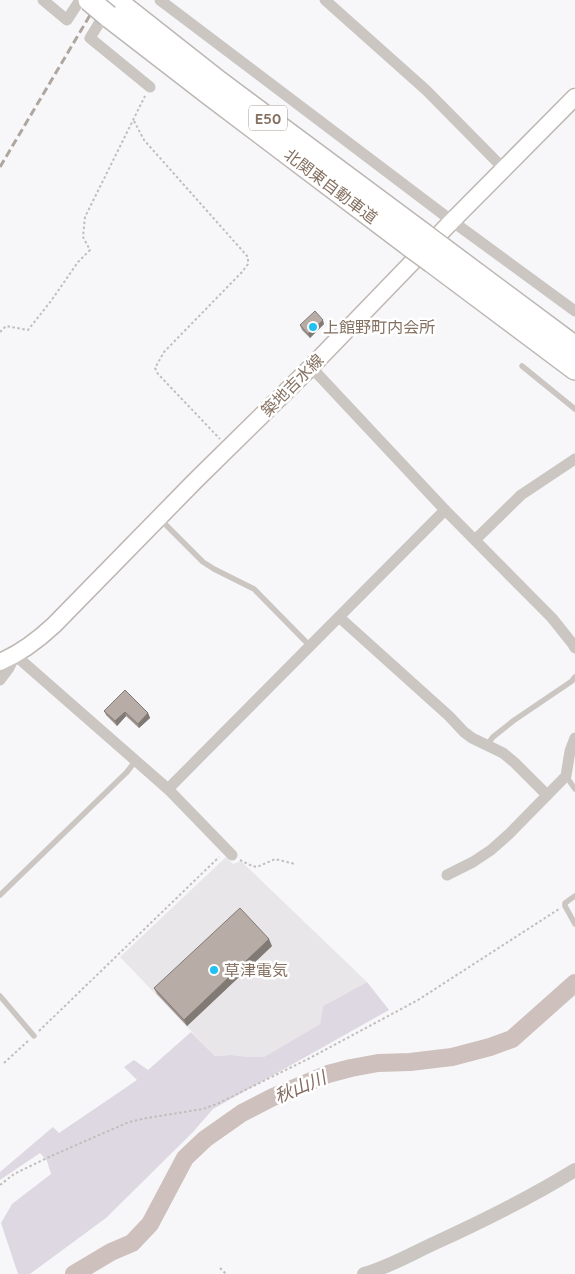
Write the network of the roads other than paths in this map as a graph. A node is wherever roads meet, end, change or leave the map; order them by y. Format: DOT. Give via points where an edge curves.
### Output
graph roads {
  1 [pos="43,0"];
  2 [pos="80,0"];
  3 [pos="89,0"];
  4 [pos="160,0"];
  5 [pos="325,0"];
  6 [pos="113,4"];
  7 [pos="150,87"];
  8 [pos="575,97"];
  9 [pos="504,169"];
  10 [pos="452,221"];
  11 [pos="437,255"];
  12 [pos="575,311"];
  13 [pos="575,347"];
  14 [pos="522,366"];
  15 [pos="311,367"];
  16 [pos="575,369"];
  17 [pos="575,409"];
  18 [pos="575,459"];
  19 [pos="445,510"];
  20 [pos="160,516"];
  21 [pos="475,540"];
  22 [pos="339,617"];
  23 [pos="310,646"];
  24 [pos="575,648"];
  25 [pos="15,655"];
  26 [pos="0,662"];
  27 [pos="575,677"];
  28 [pos="0,680"];
  29 [pos="575,738"];
  30 [pos="487,745"];
  31 [pos="136,760"];
  32 [pos="566,776"];
  33 [pos="575,788"];
  34 [pos="168,789"];
  35 [pos="547,795"];
  36 [pos="229,853"];
  37 [pos="447,875"];
  38 [pos="0,895"];
  39 [pos="575,896"];
  40 [pos="575,924"];
  41 [pos="0,996"];
  42 [pos="34,1036"];
  43 [pos="575,1170"];
  44 [pos="364,1274"];
  1 -- 2 [label="street" via="68,20"];
  3 -- 6 [label="highway, 北関東自動車道 / E50, bridge"];
  4 -- 10 [label="street"];
  5 -- 9 [label="street" via="426,90"];
  6 -- 7 [label="street" via="90,38"];
  6 -- 11 [label="highway, 北関東自動車道 / E50, bridge" via="219,82"];
  8 -- 9 [label="main road, 築地吉水線"];
  9 -- 10 [label="main road, 築地吉水線"];
  10 -- 12 [label="street"];
  10 -- 15 [label="main road, 築地吉水線"];
  11 -- 13 [label="highway, 北関東自動車道 / E50"];
  11 -- 16 [label="highway, 北関東自動車道 / E50"];
  14 -- 17 [label="lane"];
  15 -- 19 [label="street"];
  15 -- 20 [label="main road, 築地吉水線"];
  18 -- 21 [label="street" via="521,495"];
  19 -- 21 [label="street"];
  19 -- 22 [label="street"];
  20 -- 23 [label="lane" via="203,562 254,589"];
  20 -- 25 [label="main road, 築地吉水線" via="54,625"];
  21 -- 24 [label="street" via="552,618"];
  22 -- 23 [label="street"];
  22 -- 30 [label="street" via="464,732"];
  23 -- 34 [label="street"];
  25 -- 26 [label="main road, 築地吉水線"];
  25 -- 28 [label="street"];
  25 -- 31 [label="street"];
  27 -- 30 [label="lane" via="492,737"];
  29 -- 32 [label="street"];
  30 -- 35 [label="street" via="515,763"];
  31 -- 34 [label="street"];
  31 -- 38 [label="lane"];
  32 -- 33 [label="lane"];
  32 -- 35 [label="street"];
  34 -- 36 [label="street"];
  35 -- 37 [label="street" via="491,850"];
  39 -- 40 [label="lane" via="565,903"];
  41 -- 42 [label="lane"];
  43 -- 44 [label="street" via="502,1212 391,1267"];
}
